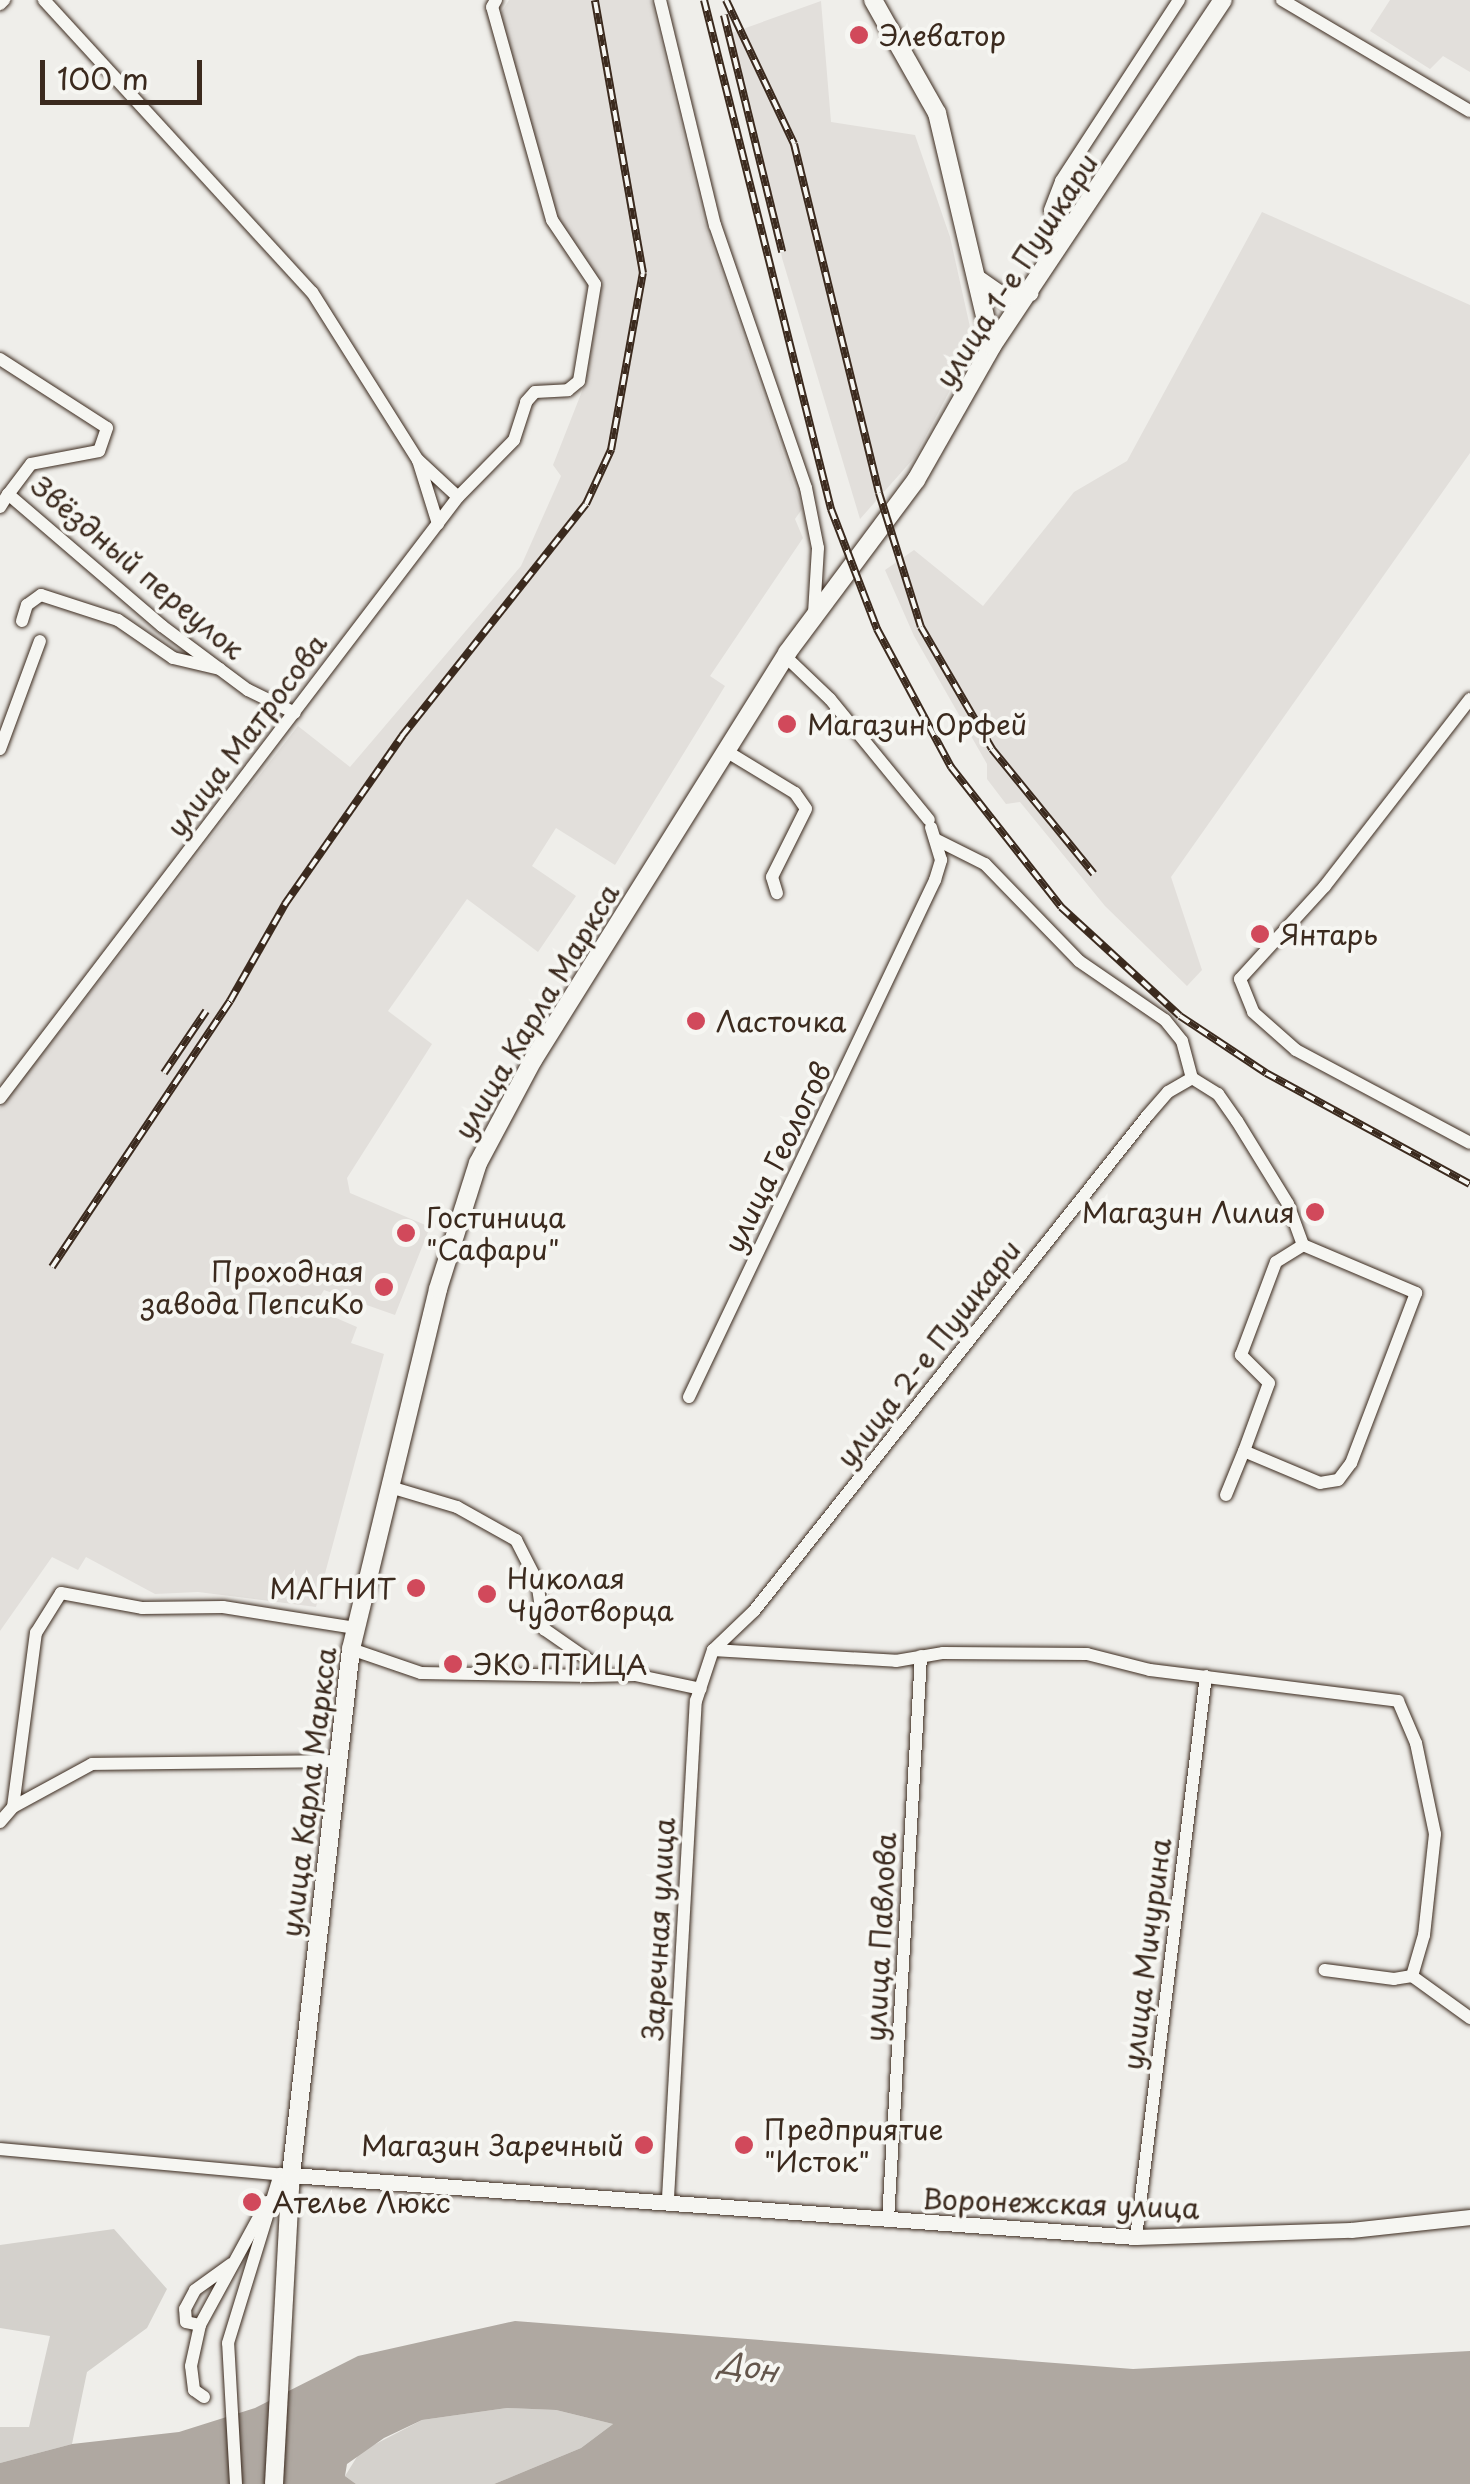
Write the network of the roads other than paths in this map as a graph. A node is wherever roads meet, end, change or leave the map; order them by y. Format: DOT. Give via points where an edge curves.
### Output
graph roads {
  1 [pos="44,0"];
  2 [pos="496,0"];
  3 [pos="660,0"];
  4 [pos="874,0"];
  5 [pos="1179,0"];
  6 [pos="1224,0"];
  7 [pos="1282,0"];
  8 [pos="1470,111"];
  9 [pos="1074,227"];
  10 [pos="979,280"];
  11 [pos="1029,293"];
  12 [pos="992,346"];
  13 [pos="0,359"];
  14 [pos="418,460"];
  15 [pos="8,494"];
  16 [pos="458,496"];
  17 [pos="0,507"];
  18 [pos="438,524"];
  19 [pos="852,569"];
  20 [pos="814,614"];
  21 [pos="112,617"];
  22 [pos="22,621"];
  23 [pos="171,633"];
  24 [pos="40,642"];
  25 [pos="785,656"];
  26 [pos="220,670"];
  27 [pos="1470,699"];
  28 [pos="295,713"];
  29 [pos="0,749"];
  30 [pos="726,751"];
  31 [pos="932,829"];
  32 [pos="777,893"];
  33 [pos="1192,1078"];
  34 [pos="0,1098"];
  35 [pos="1470,1144"];
  36 [pos="1303,1245"];
  37 [pos="689,1397"];
  38 [pos="1244,1451"];
  39 [pos="390,1487"];
  40 [pos="1226,1496"];
  41 [pos="355,1628"];
  42 [pos="352,1649"];
  43 [pos="921,1656"];
  44 [pos="711,1658"];
  45 [pos="592,1676"];
  46 [pos="1206,1676"];
  47 [pos="701,1689"];
  48 [pos="335,1761"];
  49 [pos="14,1807"];
  50 [pos="0,1822"];
  51 [pos="1326,1970"];
  52 [pos="1412,1976"];
  53 [pos="1470,2018"];
  54 [pos="0,2149"];
  55 [pos="285,2175"];
  56 [pos="668,2198"];
  57 [pos="280,2202"];
  58 [pos="1470,2217"];
  59 [pos="888,2220"];
  60 [pos="1136,2238"];
  61 [pos="233,2262"];
  62 [pos="200,2325"];
  63 [pos="204,2397"];
  64 [pos="236,2484"];
  65 [pos="274,2484"];
  1 -- 14 [label="street" via="312,292"];
  2 -- 16 [label="street, улица Матросова" via="496,24 552,220 595,284 579,381 568,390 535,392 514,440"];
  3 -- 20 [label="street" via="715,225 806,488 818,548"];
  4 -- 10 [label="main road" via="934,103"];
  5 -- 9 [label="street" via="1061,181 1050,210"];
  6 -- 9 [label="main road, улица 1-е Пушкари"];
  7 -- 8 [label="street"];
  9 -- 11 [label="main road, улица 1-е Пушкари"];
  10 -- 11 [label="main road" via="1004,298"];
  10 -- 12 [label="main road"];
  11 -- 12 [label="main road, улица 1-е Пушкари"];
  12 -- 19 [label="main road, улица 1-е Пушкари" via="916,480"];
  13 -- 15 [label="street, Звёздный переулок" via="106,428 99,451 31,464"];
  14 -- 16 [label="street"];
  14 -- 18 [label="street"];
  15 -- 17 [label="street"];
  15 -- 23 [label="street, Звёздный переулок"];
  16 -- 18 [label="street, улица Матросова"];
  18 -- 28 [label="street, улица Матросова"];
  19 -- 20 [label="main road, улица Карла Маркса"];
  20 -- 25 [label="main road, улица Карла Маркса"];
  21 -- 22 [label="street" via="41,595"];
  21 -- 23 [label="street"];
  21 -- 26 [label="street" via="163,654"];
  23 -- 26 [label="street, Звёздный переулок"];
  24 -- 29 [label="street"];
  25 -- 30 [label="main road, улица Карла Маркса"];
  25 -- 31 [label="street" via="830,699"];
  26 -- 28 [label="street, Звёздный переулок"];
  27 -- 35 [label="street" via="1325,886 1240,980 1253,1012 1296,1050"];
  28 -- 34 [label="street, улица Матросова"];
  30 -- 32 [label="street" via="794,793 806,809 772,877"];
  30 -- 39 [label="main road, улица Карла Маркса" via="533,1060 478,1163 442,1275"];
  31 -- 33 [label="street" via="985,864 1079,961 1164,1020 1182,1041"];
  31 -- 37 [label="street, улица Геологов" via="941,860 935,880"];
  33 -- 36 [label="street" via="1218,1094 1237,1121 1288,1204"];
  33 -- 44 [label="street, улица 2-е Пушкари" via="1148,1115"];
  36 -- 38 [label="street" via="1276,1262 1241,1355 1269,1383"];
  36 -- 38 [label="street" via="1416,1293 1351,1463 1338,1480 1320,1483"];
  38 -- 40 [label="street"];
  39 -- 41 [label="main road, улица Карла Маркса"];
  39 -- 45 [label="street" via="458,1506 516,1540 536,1581 544,1629 590,1661"];
  41 -- 42 [label="main road, улица Карла Маркса"];
  41 -- 49 [label="street" via="222,1607 142,1608 61,1593 36,1633"];
  42 -- 45 [label="street" via="421,1674"];
  42 -- 48 [label="main road, улица Карла Маркса"];
  43 -- 44 [label="street" via="896,1662"];
  43 -- 46 [label="street" via="1087,1654"];
  43 -- 59 [label="street, улица Павлова"];
  44 -- 47 [label="street, Заречная улица"];
  45 -- 47 [label="street" via="635,1675"];
  46 -- 52 [label="street" via="1398,1700 1416,1742 1435,1834 1424,1935"];
  46 -- 60 [label="street, улица Мичурина"];
  47 -- 56 [label="street, Заречная улица"];
  48 -- 49 [label="street" via="92,1764"];
  48 -- 55 [label="main road, улица Карла Маркса"];
  49 -- 50 [label="street"];
  51 -- 52 [label="street" via="1394,1980"];
  52 -- 53 [label="street"];
  54 -- 55 [label="street"];
  55 -- 56 [label="street, Воронежская улица"];
  55 -- 57 [label="main road, улица Карла Маркса"];
  56 -- 59 [label="street, Воронежская улица"];
  57 -- 61 [label="street" via="264,2202"];
  57 -- 64 [label="street, улица Карла Маркса" via="228,2343"];
  57 -- 65 [label="main road, улица Карла Маркса"];
  58 -- 60 [label="street, Воронежская улица" via="1350,2230"];
  59 -- 60 [label="street, Воронежская улица"];
  61 -- 62 [label="street"];
  61 -- 62 [label="street" via="195,2290 185,2308 186,2322"];
  62 -- 63 [label="street" via="191,2366 194,2390"];
}
